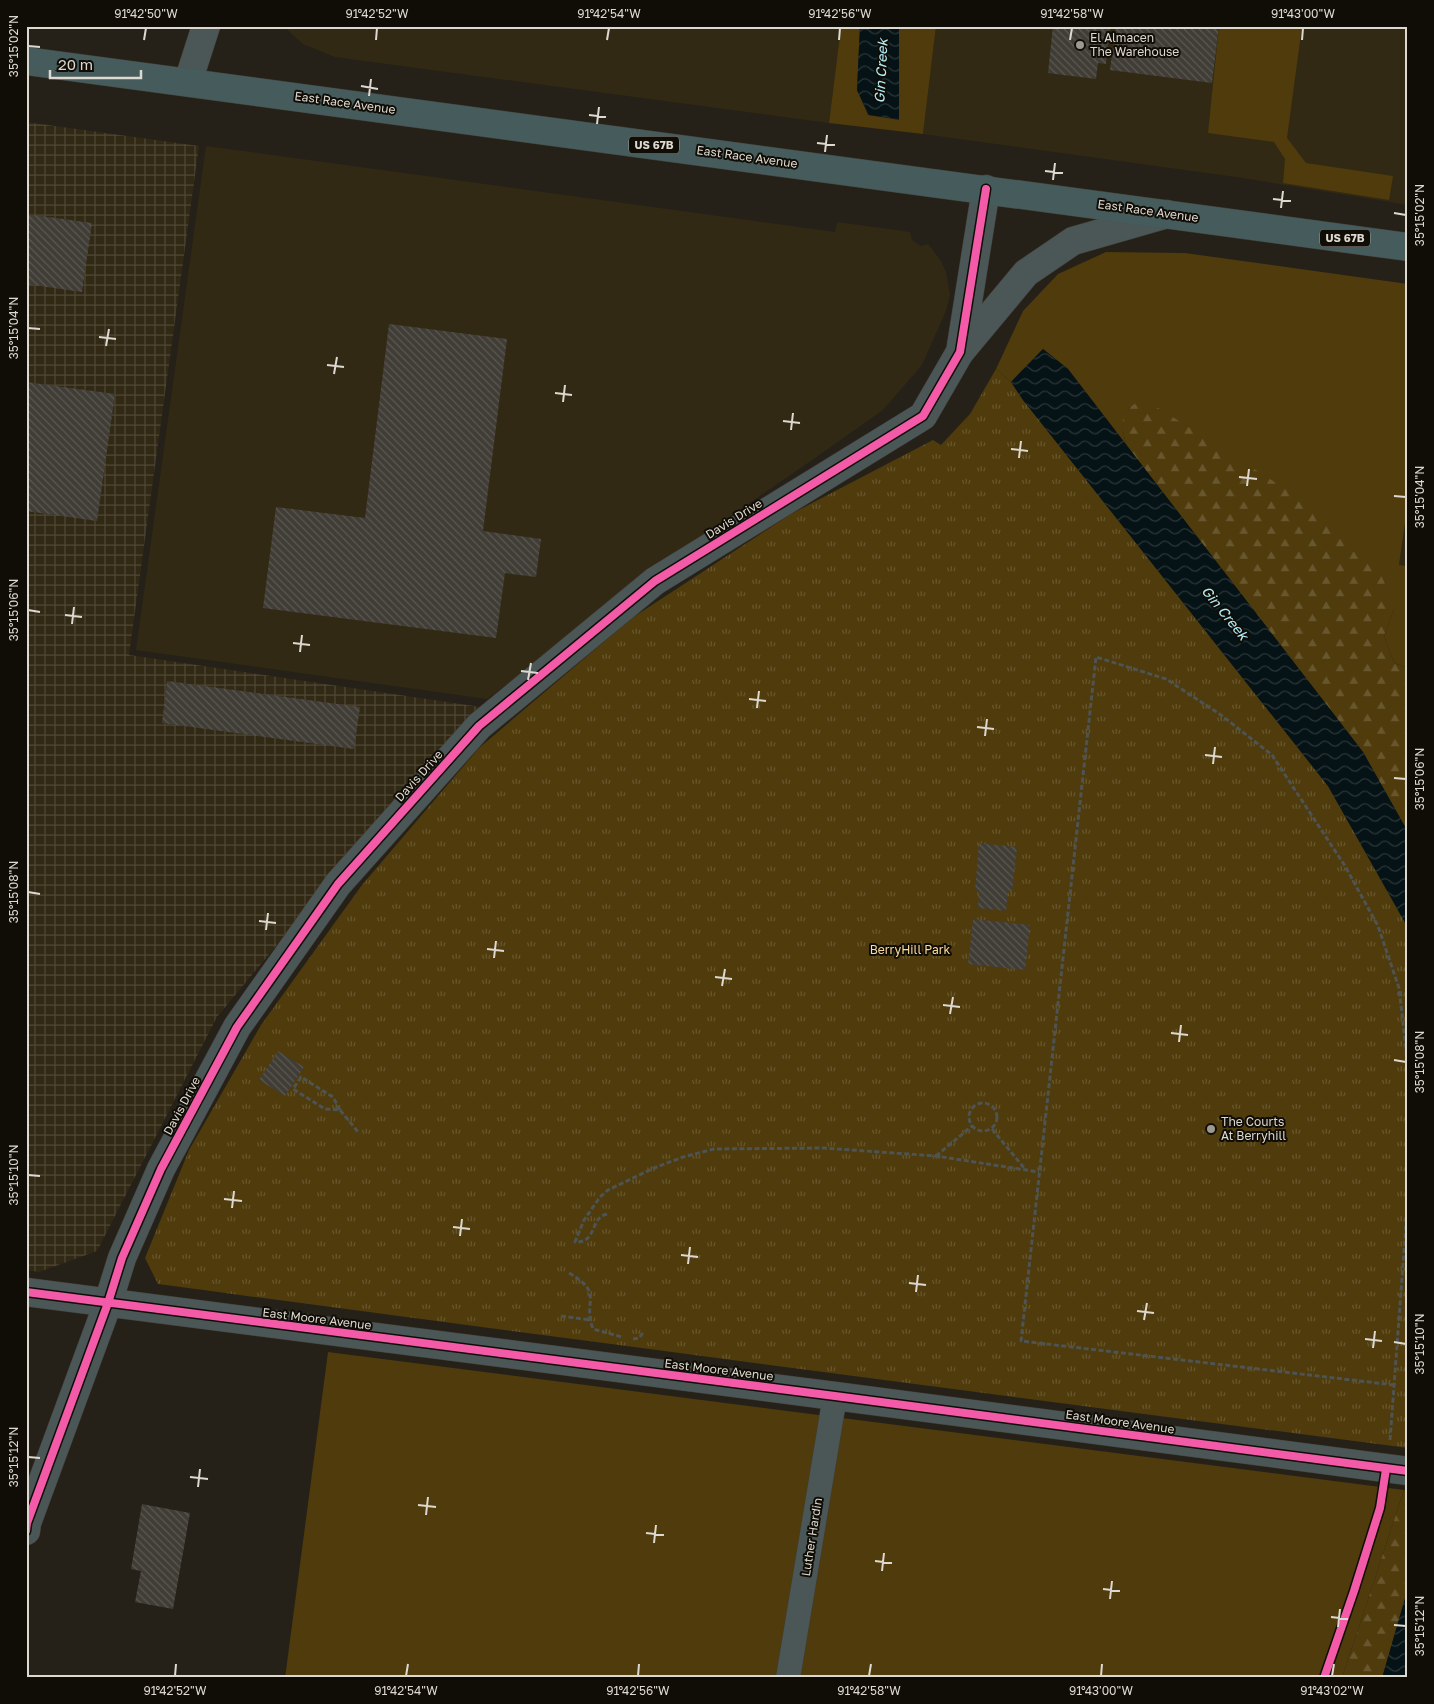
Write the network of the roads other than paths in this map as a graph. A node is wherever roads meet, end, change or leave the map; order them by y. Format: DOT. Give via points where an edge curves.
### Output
graph roads {
  1 [pos="206,26"];
  2 [pos="26,61"];
  3 [pos="188,82"];
  4 [pos="986,189"];
  5 [pos="1167,214"];
  6 [pos="1408,247"];
  7 [pos="960,352"];
  8 [pos="26,1292"];
  9 [pos="108,1303"];
  10 [pos="835,1396"];
  11 [pos="1408,1471"];
  12 [pos="26,1532"];
  13 [pos="788,1678"];
  1 -- 3 [label="street"];
  2 -- 3 [label="main road, East Race Avenue / US 67B"];
  3 -- 4 [label="main road, East Race Avenue / US 67B"];
  4 -- 5 [label="main road, East Race Avenue / US 67B"];
  4 -- 7 [label="street, Davis Drive"];
  5 -- 6 [label="main road, East Race Avenue / US 67B"];
  5 -- 7 [label="street" via="1073,241 1026,272"];
  7 -- 9 [label="street, Davis Drive" via="923,416 655,581 479,726 338,884 238,1027 161,1169 122,1258"];
  8 -- 9 [label="street, East Moore Avenue"];
  9 -- 10 [label="street, East Moore Avenue"];
  9 -- 12 [label="street, Davis Drive"];
  10 -- 11 [label="street, East Moore Avenue"];
  10 -- 13 [label="street, Luther Hardin"];
}
